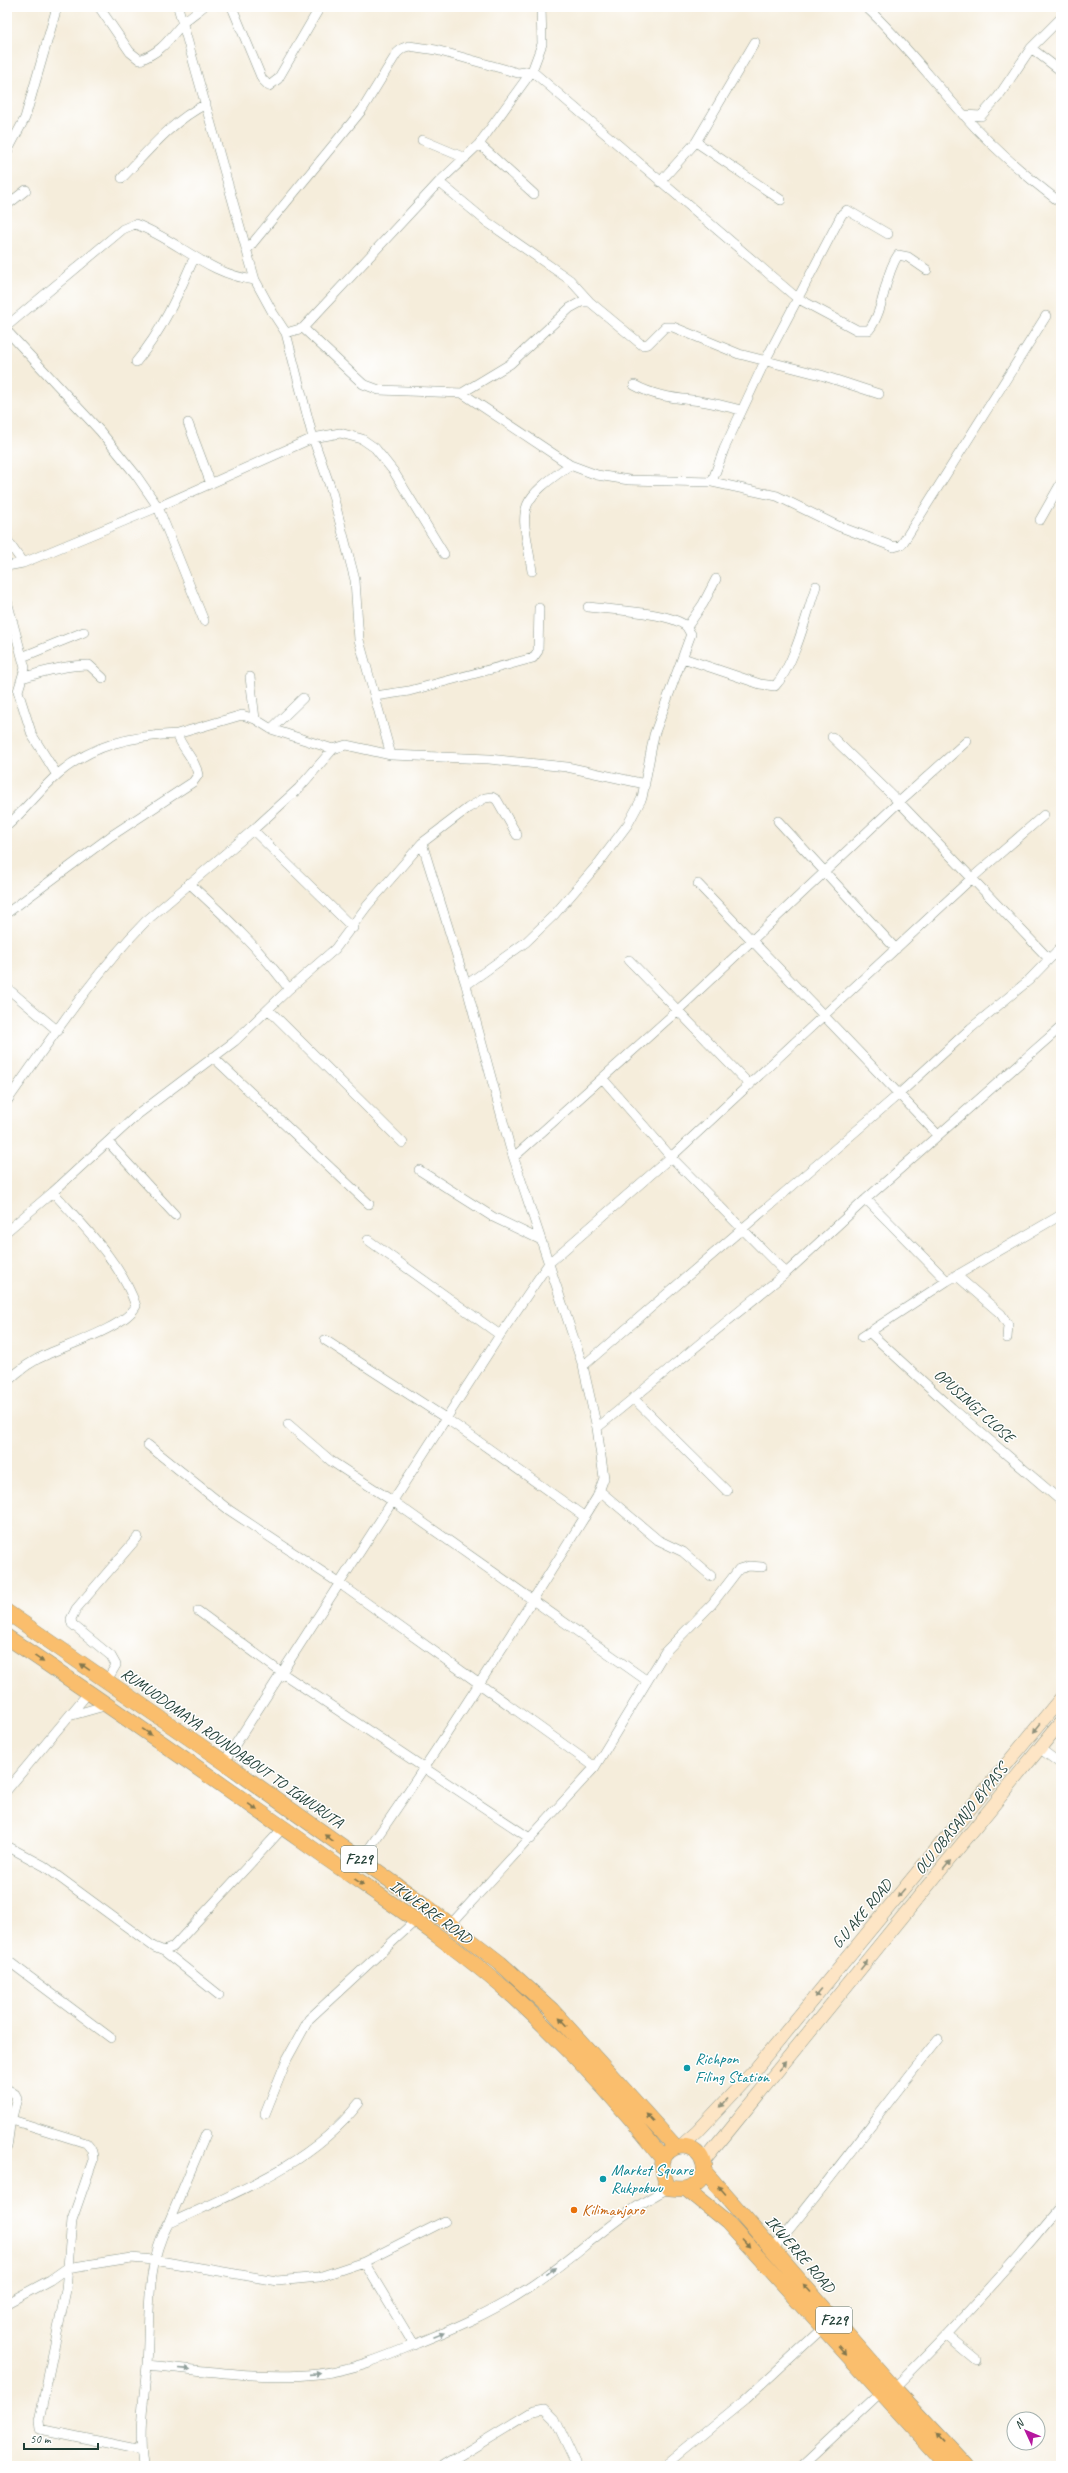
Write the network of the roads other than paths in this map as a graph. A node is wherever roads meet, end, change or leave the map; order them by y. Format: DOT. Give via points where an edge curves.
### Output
graph roads {
  1 [pos="57,7"];
  2 [pos="99,7"];
  3 [pos="178,7"];
  4 [pos="203,7"];
  5 [pos="232,7"];
  6 [pos="320,7"];
  7 [pos="541,7"];
  8 [pos="866,7"];
  9 [pos="1061,18"];
  10 [pos="184,23"];
  11 [pos="755,42"];
  12 [pos="1031,48"];
  13 [pos="532,71"];
  14 [pos="1061,71"];
  15 [pos="206,104"];
  16 [pos="963,115"];
  17 [pos="422,140"];
  18 [pos="696,142"];
  19 [pos="479,144"];
  20 [pos="7,152"];
  21 [pos="465,158"];
  22 [pos="122,178"];
  23 [pos="439,182"];
  24 [pos="660,182"];
  25 [pos="26,190"];
  26 [pos="534,194"];
  27 [pos="781,200"];
  28 [pos="1061,203"];
  29 [pos="7,205"];
  30 [pos="888,234"];
  31 [pos="247,250"];
  32 [pos="194,258"];
  33 [pos="927,270"];
  34 [pos="255,280"];
  35 [pos="797,298"];
  36 [pos="590,302"];
  37 [pos="1046,316"];
  38 [pos="7,326"];
  39 [pos="303,328"];
  40 [pos="7,331"];
  41 [pos="286,333"];
  42 [pos="765,361"];
  43 [pos="136,362"];
  44 [pos="634,385"];
  45 [pos="462,393"];
  46 [pos="879,394"];
  47 [pos="742,410"];
  48 [pos="188,423"];
  49 [pos="313,438"];
  50 [pos="570,465"];
  51 [pos="712,482"];
  52 [pos="1061,483"];
  53 [pos="211,484"];
  54 [pos="158,507"];
  55 [pos="1040,520"];
  56 [pos="7,540"];
  57 [pos="444,554"];
  58 [pos="23,563"];
  59 [pos="7,566"];
  60 [pos="532,571"];
  61 [pos="716,579"];
  62 [pos="816,586"];
  63 [pos="7,601"];
  64 [pos="588,607"];
  65 [pos="539,608"];
  66 [pos="204,621"];
  67 [pos="687,627"];
  68 [pos="84,632"];
  69 [pos="22,657"];
  70 [pos="684,658"];
  71 [pos="250,677"];
  72 [pos="22,678"];
  73 [pos="103,678"];
  74 [pos="375,696"];
  75 [pos="303,698"];
  76 [pos="255,719"];
  77 [pos="271,729"];
  78 [pos="177,734"];
  79 [pos="832,737"];
  80 [pos="967,741"];
  81 [pos="333,749"];
  82 [pos="391,754"];
  83 [pos="57,775"];
  84 [pos="645,784"];
  85 [pos="899,802"];
  86 [pos="1044,815"];
  87 [pos="778,821"];
  88 [pos="7,826"];
  89 [pos="252,830"];
  90 [pos="517,835"];
  91 [pos="422,843"];
  92 [pos="825,872"];
  93 [pos="972,878"];
  94 [pos="189,883"];
  95 [pos="698,884"];
  96 [pos="7,913"];
  97 [pos="352,928"];
  98 [pos="751,941"];
  99 [pos="1061,947"];
  100 [pos="896,948"];
  101 [pos="1048,958"];
  102 [pos="629,960"];
  103 [pos="466,986"];
  104 [pos="7,988"];
  105 [pos="290,989"];
  106 [pos="269,1010"];
  107 [pos="677,1011"];
  108 [pos="823,1017"];
  109 [pos="1061,1027"];
  110 [pos="58,1031"];
  111 [pos="213,1057"];
  112 [pos="603,1079"];
  113 [pos="750,1085"];
  114 [pos="899,1094"];
  115 [pos="7,1100"];
  116 [pos="938,1135"];
  117 [pos="109,1142"];
  118 [pos="403,1142"];
  119 [pos="672,1157"];
  120 [pos="514,1158"];
  121 [pos="419,1170"];
  122 [pos="53,1192"];
  123 [pos="866,1199"];
  124 [pos="369,1204"];
  125 [pos="175,1215"];
  126 [pos="1061,1215"];
  127 [pos="741,1230"];
  128 [pos="7,1231"];
  129 [pos="368,1240"];
  130 [pos="541,1240"];
  131 [pos="549,1263"];
  132 [pos="786,1273"];
  133 [pos="956,1275"];
  134 [pos="947,1280"];
  135 [pos="500,1335"];
  136 [pos="1007,1338"];
  137 [pos="325,1340"];
  138 [pos="583,1366"];
  139 [pos="7,1382"];
  140 [pos="634,1398"];
  141 [pos="447,1419"];
  142 [pos="288,1424"];
  143 [pos="597,1428"];
  144 [pos="148,1445"];
  145 [pos="600,1491"];
  146 [pos="727,1491"];
  147 [pos="1061,1501"];
  148 [pos="394,1502"];
  149 [pos="585,1516"];
  150 [pos="138,1537"];
  151 [pos="762,1568"];
  152 [pos="711,1576"];
  153 [pos="339,1583"];
  154 [pos="532,1600"];
  155 [pos="198,1611"];
  156 [pos="7,1612"];
  157 [pos="7,1637"];
  158 [pos="282,1673"];
  159 [pos="646,1680"];
  160 [pos="106,1682"];
  161 [pos="478,1684"];
  162 [pos="89,1692"];
  163 [pos="1061,1698"];
  164 [pos="108,1705"];
  165 [pos="69,1716"];
  166 [pos="1061,1722"];
  167 [pos="1039,1748"];
  168 [pos="224,1762"];
  169 [pos="1061,1764"];
  170 [pos="595,1768"];
  171 [pos="425,1769"];
  172 [pos="7,1790"];
  173 [pos="283,1828"];
  174 [pos="531,1839"];
  175 [pos="7,1846"];
  176 [pos="361,1860"];
  177 [pos="414,1920"];
  178 [pos="451,1924"];
  179 [pos="164,1951"];
  180 [pos="7,1960"];
  181 [pos="219,1994"];
  182 [pos="111,2038"];
  183 [pos="938,2039"];
  184 [pos="7,2089"];
  185 [pos="359,2102"];
  186 [pos="265,2114"];
  187 [pos="10,2123"];
  188 [pos="206,2134"];
  189 [pos="679,2146"];
  190 [pos="7,2147"];
  191 [pos="663,2158"];
  192 [pos="704,2166"];
  193 [pos="669,2188"];
  194 [pos="686,2189"];
  195 [pos="1061,2205"];
  196 [pos="445,2221"];
  197 [pos="168,2224"];
  198 [pos="772,2250"];
  199 [pos="154,2260"];
  200 [pos="364,2262"];
  201 [pos="67,2268"];
  202 [pos="7,2303"];
  203 [pos="828,2323"];
  204 [pos="947,2336"];
  205 [pos="414,2345"];
  206 [pos="976,2360"];
  207 [pos="147,2365"];
  208 [pos="887,2390"];
  209 [pos="141,2450"];
  210 [pos="944,2465"];
  211 [pos="143,2466"];
  212 [pos="443,2466"];
  213 [pos="577,2466"];
  214 [pos="664,2466"];
  215 [pos="802,2466"];
  216 [pos="966,2466"];
  1 -- 20 [label="street" via="25,118"];
  2 -- 10 [label="street" via="130,52 140,60 170,41"];
  3 -- 10 [label="street"];
  4 -- 10 [label="street"];
  5 -- 6 [label="street" via="262,79 269,86 278,79"];
  7 -- 13 [label="street" via="542,44"];
  8 -- 16 [label="street"];
  9 -- 12 [label="street"];
  10 -- 15 [label="street"];
  11 -- 18 [label="street"];
  12 -- 14 [label="street"];
  12 -- 16 [label="street" via="998,98 981,116"];
  13 -- 19 [label="street"];
  13 -- 24 [label="street"];
  13 -- 31 [label="street" via="518,74 436,50 409,46 403,48 397,53 362,110"];
  15 -- 22 [label="street" via="174,124"];
  15 -- 31 [label="street"];
  16 -- 28 [label="street" via="1040,187"];
  17 -- 21 [label="street"];
  18 -- 24 [label="street"];
  18 -- 27 [label="street"];
  19 -- 21 [label="street"];
  19 -- 26 [label="street"];
  21 -- 23 [label="street"];
  23 -- 36 [label="street" via="487,222 570,280"];
  23 -- 39 [label="street"];
  24 -- 35 [label="street"];
  25 -- 29 [label="street"];
  30 -- 35 [label="street" via="847,210 836,225"];
  31 -- 34 [label="street"];
  32 -- 34 [label="street" via="236,278"];
  32 -- 38 [label="street" via="148,228 135,224 123,229"];
  32 -- 43 [label="street" via="176,300 149,346"];
  33 -- 35 [label="street" via="908,257 898,255 884,287 876,320 869,330 857,330"];
  34 -- 41 [label="street"];
  35 -- 42 [label="street"];
  36 -- 42 [label="street" via="642,345 648,344 665,327 673,327 739,354"];
  36 -- 45 [label="street" via="581,302 570,308 510,364"];
  37 -- 51 [label="street" via="1009,372 967,444 904,541 897,547 838,526 777,496"];
  39 -- 41 [label="street"];
  39 -- 45 [label="street" via="363,384 379,390"];
  40 -- 54 [label="street" via="100,431"];
  41 -- 49 [label="street"];
  42 -- 46 [label="street" via="821,375"];
  42 -- 47 [label="street"];
  44 -- 47 [label="street" via="648,393 674,400 700,401"];
  45 -- 50 [label="street"];
  47 -- 51 [label="street"];
  48 -- 53 [label="street"];
  49 -- 53 [label="street"];
  49 -- 57 [label="street" via="340,433 362,439 375,448 394,472"];
  49 -- 74 [label="street" via="332,492 355,580 359,640"];
  50 -- 51 [label="street" via="597,475 629,480"];
  50 -- 60 [label="street" via="542,484 526,503 524,518"];
  52 -- 55 [label="street"];
  53 -- 54 [label="street"];
  54 -- 58 [label="street"];
  54 -- 66 [label="street"];
  56 -- 58 [label="street"];
  58 -- 59 [label="street"];
  61 -- 67 [label="street"];
  62 -- 70 [label="street" via="789,664 783,678 775,686 760,684"];
  63 -- 69 [label="street"];
  64 -- 67 [label="street" via="642,613 675,621"];
  65 -- 74 [label="street" via="538,651 533,658 409,691"];
  67 -- 70 [label="street" via="691,634"];
  68 -- 69 [label="street"];
  69 -- 72 [label="street" via="25,668"];
  70 -- 84 [label="street" via="654,736"];
  71 -- 76 [label="street"];
  72 -- 73 [label="street" via="48,669 79,665 89,665"];
  72 -- 83 [label="street" via="18,691 32,735"];
  74 -- 82 [label="street"];
  75 -- 77 [label="street"];
  76 -- 77 [label="street"];
  76 -- 78 [label="street" via="242,715 230,717"];
  77 -- 81 [label="street"];
  78 -- 83 [label="street" via="149,736 94,749"];
  78 -- 96 [label="street" via="180,744 197,768 198,775 193,782 111,836"];
  79 -- 85 [label="street"];
  80 -- 85 [label="street"];
  81 -- 82 [label="street" via="346,745"];
  81 -- 89 [label="street" via="298,788"];
  82 -- 84 [label="street" via="489,759 567,767"];
  83 -- 88 [label="street"];
  84 -- 103 [label="street" via="642,798 628,824 554,915 526,942"];
  85 -- 92 [label="street"];
  85 -- 93 [label="street"];
  86 -- 93 [label="street"];
  87 -- 92 [label="street"];
  89 -- 94 [label="street"];
  89 -- 97 [label="street"];
  90 -- 91 [label="street" via="497,800 492,797 485,798 468,808"];
  91 -- 97 [label="street" via="367,906"];
  91 -- 103 [label="street"];
  92 -- 98 [label="street"];
  92 -- 100 [label="street"];
  93 -- 100 [label="street"];
  93 -- 101 [label="street"];
  94 -- 105 [label="street" via="235,924"];
  94 -- 110 [label="street" via="122,945 94,978"];
  95 -- 98 [label="street"];
  97 -- 105 [label="street" via="335,949"];
  98 -- 107 [label="street"];
  98 -- 108 [label="street"];
  99 -- 101 [label="street"];
  100 -- 108 [label="street"];
  101 -- 114 [label="street" via="1028,981 971,1028"];
  102 -- 107 [label="street"];
  103 -- 120 [label="street"];
  104 -- 110 [label="street"];
  105 -- 106 [label="street"];
  106 -- 111 [label="street"];
  106 -- 118 [label="street"];
  107 -- 112 [label="street"];
  107 -- 113 [label="street"];
  108 -- 113 [label="street"];
  108 -- 114 [label="street"];
  109 -- 116 [label="street"];
  110 -- 115 [label="street"];
  111 -- 117 [label="street" via="137,1115"];
  111 -- 124 [label="street"];
  112 -- 119 [label="street"];
  112 -- 120 [label="street"];
  113 -- 119 [label="street"];
  114 -- 116 [label="street"];
  114 -- 127 [label="street"];
  116 -- 123 [label="street"];
  117 -- 122 [label="street"];
  117 -- 125 [label="street"];
  119 -- 127 [label="street"];
  119 -- 131 [label="street"];
  120 -- 130 [label="street"];
  121 -- 130 [label="street" via="493,1217"];
  122 -- 128 [label="street"];
  122 -- 139 [label="street" via="113,1262 132,1294 136,1306 133,1313 93,1336 46,1354"];
  123 -- 132 [label="street"];
  123 -- 134 [label="street"];
  126 -- 133 [label="street"];
  127 -- 132 [label="street"];
  127 -- 138 [label="street"];
  129 -- 135 [label="street"];
  130 -- 131 [label="street"];
  131 -- 135 [label="street"];
  131 -- 138 [label="street"];
  132 -- 140 [label="street"];
  133 -- 134 [label="street"];
  133 -- 136 [label="street" via="1001,1314 1008,1325"];
  134 -- 147 [label="street, OPUSINGI CLOSE" via="865,1334"];
  135 -- 141 [label="street"];
  137 -- 141 [label="street"];
  138 -- 143 [label="street"];
  140 -- 143 [label="street"];
  140 -- 146 [label="street"];
  141 -- 148 [label="street"];
  141 -- 149 [label="street"];
  142 -- 148 [label="street" via="331,1461"];
  143 -- 145 [label="street" via="604,1478"];
  144 -- 153 [label="street" via="230,1510"];
  145 -- 149 [label="street"];
  145 -- 152 [label="street" via="658,1540 683,1552"];
  148 -- 153 [label="street"];
  148 -- 154 [label="street"];
  149 -- 154 [label="street"];
  150 -- 160 [label="street" via="76,1609 71,1619 72,1624 111,1656 116,1664"];
  151 -- 159 [label="street" via="750,1566 739,1569 712,1604 664,1652"];
  153 -- 158 [label="street"];
  153 -- 161 [label="street"];
  154 -- 159 [label="street"];
  154 -- 161 [label="street"];
  155 -- 158 [label="street"];
  160 -- 156 [label="main road, RUMUODOMAYA ROUNDABOUT TO IGWURUTA / F229, one-way"];
  157 -- 162 [label="main road, IKWERRE ROAD / F229, one-way"];
  158 -- 168 [label="street"];
  158 -- 171 [label="street"];
  159 -- 170 [label="street"];
  160 -- 168 [label="main road, RUMUODOMAYA ROUNDABOUT TO IGWURUTA / F229"];
  161 -- 170 [label="street"];
  161 -- 171 [label="street"];
  162 -- 164 [label="main road, IKWERRE ROAD / F229"];
  162 -- 165 [label="street"];
  162 -- 168 [label="main road" via="114,1695 202,1757 216,1763"];
  163 -- 189 [label="main road, G.U AKE ROAD, one-way" via="753,2072 697,2132"];
  164 -- 165 [label="street"];
  164 -- 173 [label="main road, IKWERRE ROAD / F229, one-way"];
  165 -- 172 [label="street"];
  166 -- 167 [label="main road, OLU OBASANJO BYPASS"];
  167 -- 169 [label="street"];
  192 -- 167 [label="main road, OLU OBASANJO BYPASS, one-way"];
  176 -- 168 [label="main road, RUMUODOMAYA ROUNDABOUT TO IGWURUTA / F229, one-way"];
  170 -- 174 [label="street"];
  171 -- 174 [label="street"];
  171 -- 176 [label="street"];
  173 -- 177 [label="main road, IKWERRE ROAD / F229, one-way"];
  173 -- 179 [label="street" via="173,1947"];
  174 -- 178 [label="street"];
  175 -- 179 [label="street" via="44,1866 154,1947"];
  176 -- 178 [label="main road, RUMUODOMAYA ROUNDABOUT TO IGWURUTA / F229"];
  177 -- 186 [label="street" via="309,2019 287,2059"];
  177 -- 191 [label="main road, IKWERRE ROAD / F229" via="498,1984 533,2016 598,2082"];
  189 -- 178 [label="main road, RUMUODOMAYA ROUNDABOUT TO IGWURUTA / F229, one-way" via="552,2010 500,1963"];
  179 -- 181 [label="street"];
  180 -- 182 [label="street"];
  183 -- 198 [label="street" via="827,2185"];
  184 -- 187 [label="street" via="17,2098"];
  185 -- 197 [label="street" via="345,2121 316,2148 268,2177"];
  187 -- 190 [label="street"];
  187 -- 201 [label="street" via="86,2143 92,2148 94,2160 72,2220"];
  188 -- 197 [label="street"];
  189 -- 191 [label="main road" via="668,2151"];
  189 -- 192 [label="main road, F229" via="695,2149"];
  191 -- 193 [label="main road" via="661,2169"];
  192 -- 194 [label="main road" via="698,2183"];
  198 -- 192 [label="main road, IKWERRE ROAD / F229, one-way"];
  193 -- 194 [label="main road"];
  205 -- 193 [label="street, one-way" via="465,2325 515,2297 610,2224"];
  194 -- 203 [label="main road, F229, one-way" via="727,2222"];
  195 -- 204 [label="street" via="1002,2278"];
  196 -- 200 [label="street"];
  197 -- 199 [label="street"];
  203 -- 198 [label="main road, IKWERRE ROAD / F229, one-way"];
  199 -- 200 [label="street" via="277,2281 319,2277"];
  199 -- 201 [label="street" via="131,2258"];
  199 -- 207 [label="street"];
  200 -- 205 [label="street"];
  201 -- 202 [label="street"];
  201 -- 209 [label="street" via="66,2290 39,2421 40,2429"];
  203 -- 208 [label="main road, IKWERRE ROAD / F229"];
  203 -- 214 [label="street" via="746,2399"];
  204 -- 206 [label="street"];
  204 -- 208 [label="street"];
  207 -- 205 [label="street, one-way" via="243,2374 317,2374 343,2370"];
  207 -- 209 [label="street" via="140,2432"];
  208 -- 210 [label="main road, F229"];
  208 -- 215 [label="street"];
  216 -- 208 [label="main road, IKWERRE ROAD / F229, one-way"];
  209 -- 211 [label="street"];
  212 -- 213 [label="street" via="533,2411 545,2409 555,2419"];
}
